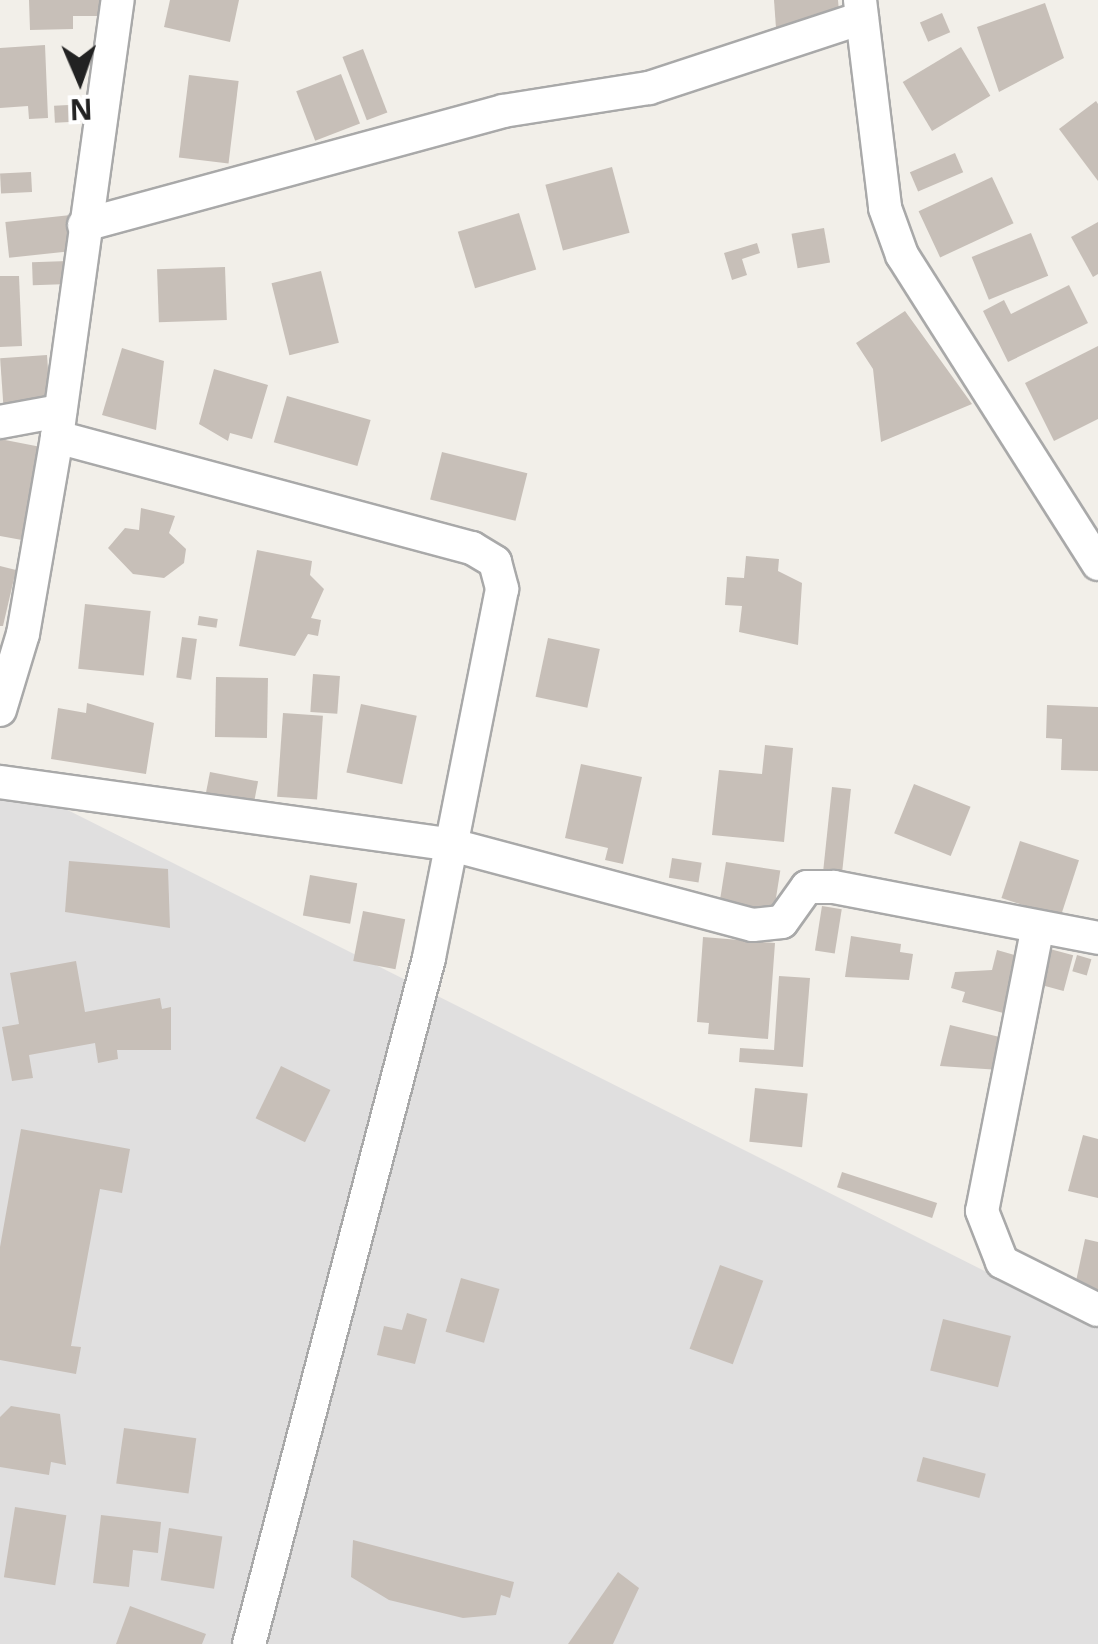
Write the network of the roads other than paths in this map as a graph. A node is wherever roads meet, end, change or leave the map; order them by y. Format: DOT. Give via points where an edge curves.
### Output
graph roads {
  1 [pos="118,0"];
  2 [pos="861,9"];
  3 [pos="84,224"];
  4 [pos="0,422"];
  5 [pos="58,424"];
  6 [pos="1098,564"];
  7 [pos="0,710"];
  8 [pos="0,782"];
  9 [pos="452,845"];
  10 [pos="1037,931"];
  11 [pos="1098,938"];
  12 [pos="1098,1310"];
  13 [pos="250,1644"];
  1 -- 3 [label="street"];
  2 -- 3 [label="street" via="649,88 503,111"];
  2 -- 6 [label="street" via="886,208 902,255"];
  3 -- 5 [label="street"];
  4 -- 5 [label="street"];
  5 -- 7 [label="street"];
  5 -- 9 [label="street" via="495,562 500,612"];
  8 -- 9 [label="street"];
  9 -- 10 [label="street" via="753,925 782,922 807,887 834,887"];
  9 -- 13 [label="street"];
  10 -- 11 [label="street"];
  10 -- 12 [label="street" via="982,1211 1002,1262"];
}
